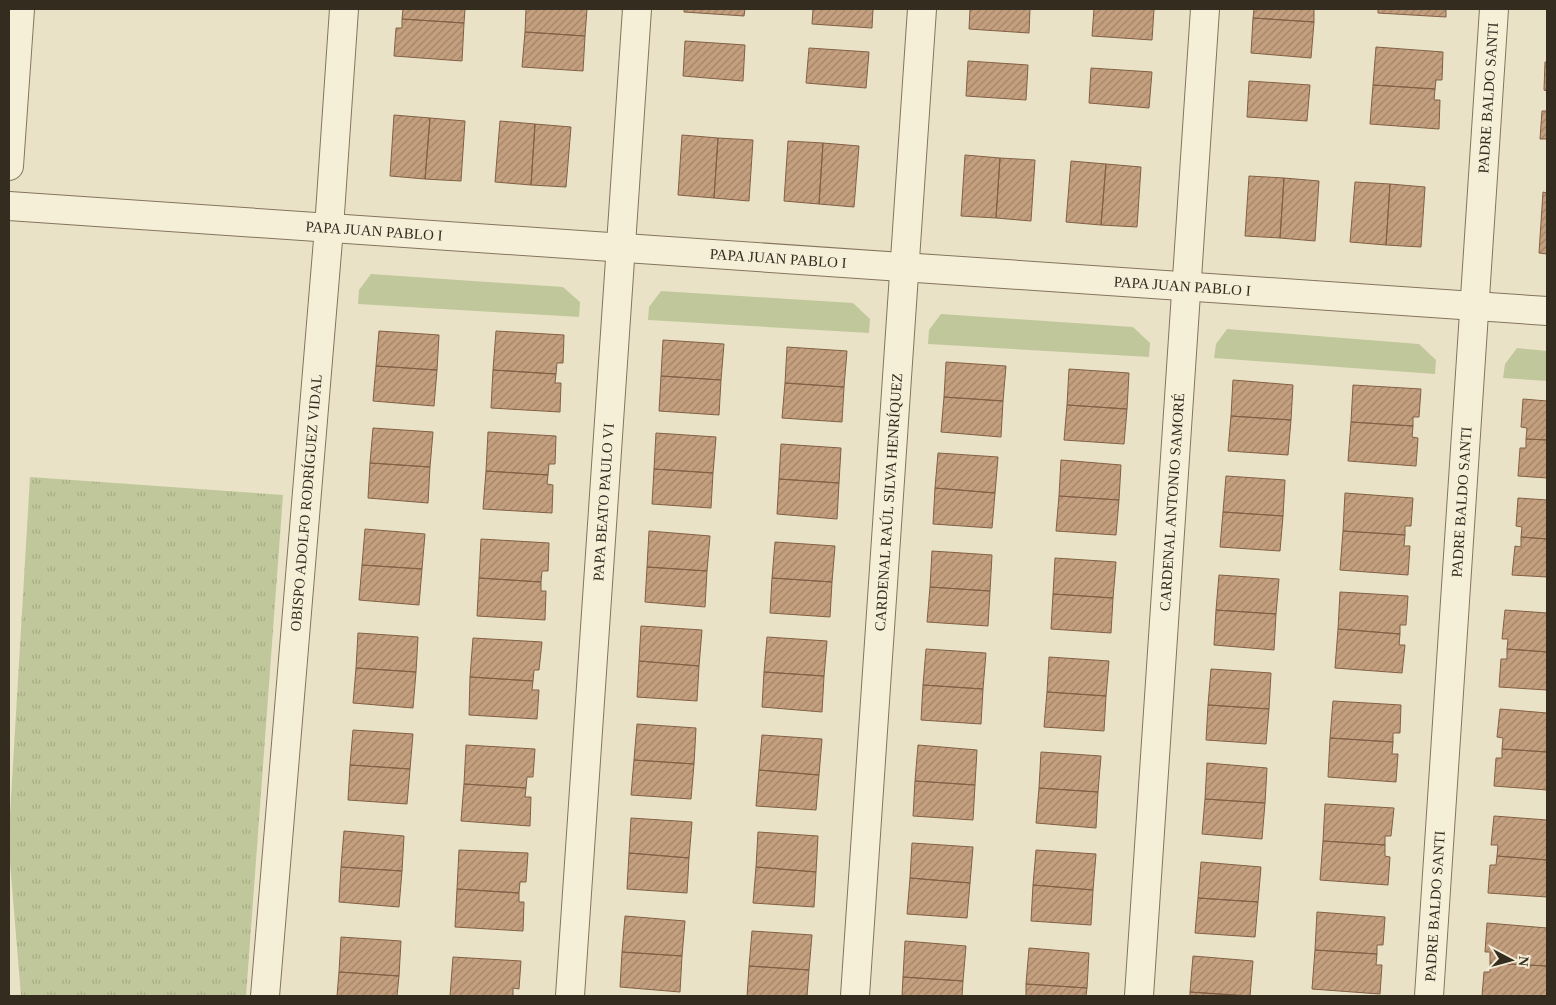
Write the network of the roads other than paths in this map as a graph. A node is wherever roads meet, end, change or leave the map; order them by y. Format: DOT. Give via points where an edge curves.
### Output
graph roads {
  1 [pos="20,9"];
  2 [pos="344,9"];
  3 [pos="637,9"];
  4 [pos="922,9"];
  5 [pos="1204,9"];
  6 [pos="1494,9"];
  7 [pos="9,166"];
  8 [pos="9,206"];
  9 [pos="329,228"];
  10 [pos="621,248"];
  11 [pos="905,267"];
  12 [pos="1186,286"];
  13 [pos="1474,306"];
  14 [pos="1547,311"];
  15 [pos="265,996"];
  16 [pos="570,996"];
  17 [pos="855,996"];
  18 [pos="1138,996"];
  19 [pos="1429,996"];
  1 -- 7 [label="street"];
  2 -- 9 [label="street, OBISPO ADOLFO RODRÍGUEZ VIDAL"];
  3 -- 10 [label="street, PAPA BEATO PAULO VI"];
  4 -- 11 [label="street, CARDENAL RAÚL SILVA HENRÍQUEZ"];
  5 -- 12 [label="street, CARDENAL ANTONIO SAMORÉ"];
  6 -- 13 [label="street, PADRE BALDO SANTI"];
  8 -- 9 [label="street, PAPA JUAN PABLO I"];
  9 -- 10 [label="street, PAPA JUAN PABLO I"];
  9 -- 15 [label="street, OBISPO ADOLFO RODRÍGUEZ VIDAL"];
  10 -- 11 [label="street, PAPA JUAN PABLO I"];
  10 -- 16 [label="street, PAPA BEATO PAULO VI"];
  11 -- 12 [label="street, PAPA JUAN PABLO I"];
  11 -- 17 [label="street, CARDENAL RAÚL SILVA HENRÍQUEZ"];
  12 -- 13 [label="street, PAPA JUAN PABLO I"];
  12 -- 18 [label="street, CARDENAL ANTONIO SAMORÉ"];
  13 -- 14 [label="street, PAPA JUAN PABLO I"];
  13 -- 19 [label="street, PADRE BALDO SANTI"];
}
